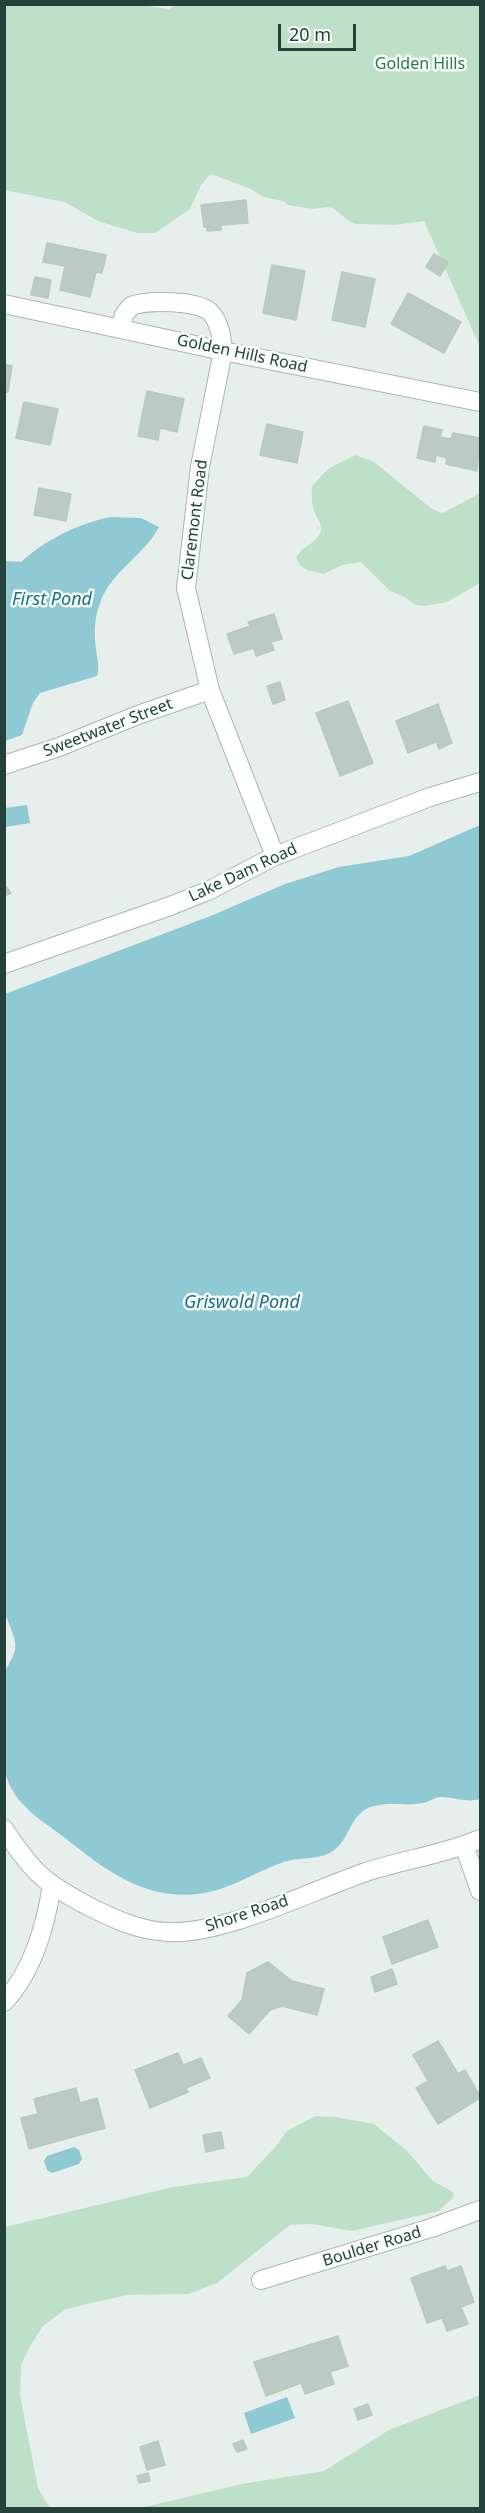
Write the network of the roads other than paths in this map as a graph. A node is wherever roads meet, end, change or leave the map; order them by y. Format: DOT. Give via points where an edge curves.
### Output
graph roads {
  1 [pos="4,304"];
  2 [pos="120,328"];
  3 [pos="223,351"];
  4 [pos="480,402"];
  5 [pos="210,690"];
  6 [pos="4,765"];
  7 [pos="480,782"];
  8 [pos="275,856"];
  9 [pos="4,964"];
  10 [pos="4,1829"];
  11 [pos="472,1842"];
  12 [pos="52,1886"];
  13 [pos="480,1892"];
  14 [pos="4,2002"];
  15 [pos="480,2210"];
  16 [pos="261,2280"];
  1 -- 2 [label="street, Golden Hills Road"];
  2 -- 3 [label="street, Golden Hills Road"];
  2 -- 3 [label="street" via="126,312 136,304 195,306 209,311 215,319"];
  3 -- 4 [label="street, Golden Hills Road"];
  3 -- 5 [label="street, Claremont Road" via="200,467 186,588"];
  5 -- 6 [label="street, Sweetwater Street"];
  5 -- 8 [label="street, Claremont Road"];
  7 -- 8 [label="street, Lake Dam Road"];
  8 -- 9 [label="street, Lake Dam Road" via="210,890"];
  10 -- 12 [label="street, Shore Road" via="29,1866"];
  11 -- 12 [label="street, Shore Road" via="365,1873 266,1910 186,1932 157,1931 126,1923"];
  11 -- 13 [label="street"];
  12 -- 14 [label="street" via="29,1967"];
  15 -- 16 [label="street, Boulder Road"];
}
